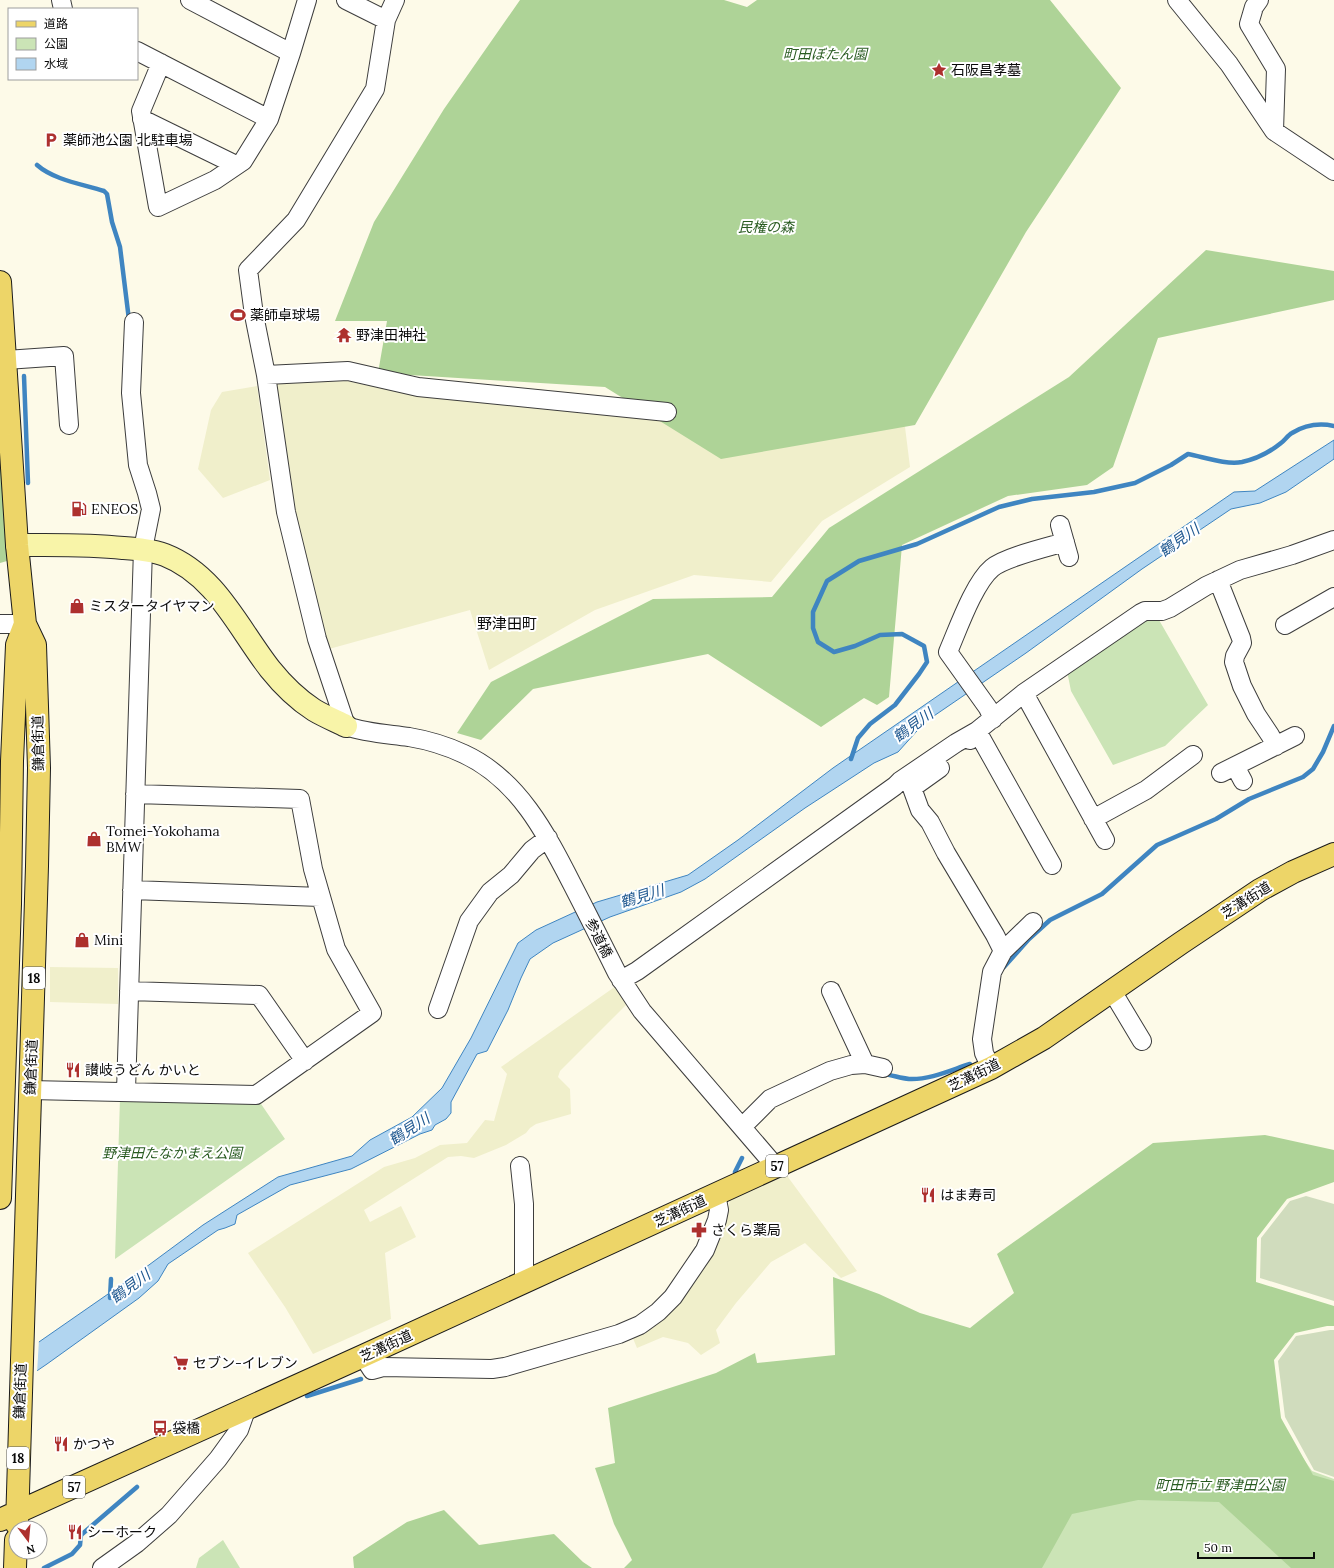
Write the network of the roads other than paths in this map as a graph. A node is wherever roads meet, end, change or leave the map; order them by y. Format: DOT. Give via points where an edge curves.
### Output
graph roads {
  1 [pos="190,0"];
  2 [pos="307,0"];
  3 [pos="346,0"];
  4 [pos="394,0"];
  5 [pos="1177,0"];
  6 [pos="1259,0"];
  7 [pos="386,20"];
  8 [pos="138,52"];
  9 [pos="291,53"];
  10 [pos="161,64"];
  11 [pos="142,119"];
  12 [pos="269,119"];
  13 [pos="1274,131"];
  14 [pos="236,166"];
  15 [pos="1334,171"];
  16 [pos="0,282"];
  17 [pos="134,322"];
  18 [pos="6,360"];
  19 [pos="266,375"];
  20 [pos="667,412"];
  21 [pos="69,425"];
  22 [pos="1060,524"];
  23 [pos="1334,540"];
  24 [pos="17,545"];
  25 [pos="143,549"];
  26 [pos="1218,580"];
  27 [pos="1334,597"];
  28 [pos="0,624"];
  29 [pos="25,624"];
  30 [pos="1285,625"];
  31 [pos="1024,693"];
  32 [pos="991,713"];
  33 [pos="346,726"];
  34 [pos="977,731"];
  35 [pos="1295,736"];
  36 [pos="1276,746"];
  37 [pos="1193,755"];
  38 [pos="1233,773"];
  39 [pos="136,794"];
  40 [pos="1093,819"];
  41 [pos="548,838"];
  42 [pos="1105,840"];
  43 [pos="1334,854"];
  44 [pos="1052,864"];
  45 [pos="132,890"];
  46 [pos="320,897"];
  47 [pos="5,905"];
  48 [pos="36,905"];
  49 [pos="1032,922"];
  50 [pos="1003,951"];
  51 [pos="619,976"];
  52 [pos="129,991"];
  53 [pos="832,991"];
  54 [pos="1112,991"];
  55 [pos="438,1009"];
  56 [pos="1142,1042"];
  57 [pos="305,1061"];
  58 [pos="865,1064"];
  59 [pos="883,1068"];
  60 [pos="991,1068"];
  61 [pos="30,1090"];
  62 [pos="126,1091"];
  63 [pos="742,1127"];
  64 [pos="520,1166"];
  65 [pos="776,1167"];
  66 [pos="716,1194"];
  67 [pos="0,1198"];
  68 [pos="524,1283"];
  69 [pos="363,1356"];
  70 [pos="246,1410"];
  71 [pos="11,1520"];
  72 [pos="102,1568"];
  1 -- 9 [label="street"];
  2 -- 9 [label="street"];
  3 -- 7 [label="street"];
  4 -- 7 [label="street"];
  5 -- 13 [label="street" via="1229,64"];
  6 -- 13 [label="street" via="1249,24 1276,69"];
  7 -- 19 [label="street" via="375,89 296,220 248,270"];
  8 -- 10 [label="street"];
  9 -- 12 [label="street"];
  10 -- 11 [label="street" via="141,111"];
  10 -- 12 [label="street"];
  11 -- 14 [label="street"];
  11 -- 14 [label="street" via="158,207 215,180"];
  12 -- 14 [label="street" via="243,161"];
  13 -- 15 [label="street"];
  16 -- 18 [label="main road, 鎌倉街道 / 18"];
  17 -- 25 [label="street" via="131,393 138,465 150,509"];
  18 -- 21 [label="street" via="64,356"];
  18 -- 24 [label="main road, 鎌倉街道 / 18"];
  19 -- 20 [label="street" via="348,371 418,387"];
  19 -- 33 [label="street" via="286,512 317,639"];
  22 -- 32 [label="street" via="1067,550 1008,560 993,567 984,567 979,584 948,652"];
  23 -- 26 [label="street" via="1240,570"];
  24 -- 25 [label="street"];
  24 -- 29 [label="main road, 鎌倉街道 / 18"];
  25 -- 33 [label="street" via="185,565 205,581 238,622 270,669 291,692 314,710"];
  25 -- 39 [label="street"];
  26 -- 31 [label="street" via="1166,609 1141,613"];
  26 -- 36 [label="street" via="1242,643 1234,662 1242,686"];
  27 -- 30 [label="street"];
  28 -- 29 [label="street"];
  29 -- 47 [label="main road, 鎌倉街道 / 18" via="17,645"];
  29 -- 48 [label="main road, 鎌倉街道 / 18" via="35,645 39,768"];
  31 -- 32 [label="street"];
  31 -- 40 [label="street"];
  32 -- 34 [label="street"];
  33 -- 41 [label="street, 参道橋" via="437,744 464,754 492,771 518,796"];
  34 -- 44 [label="street"];
  34 -- 50 [label="street" via="959,753 912,788 920,810 930,822"];
  34 -- 51 [label="street" via="900,781 637,971"];
  35 -- 36 [label="street"];
  36 -- 38 [label="street"];
  37 -- 40 [label="street" via="1178,776"];
  39 -- 45 [label="street"];
  39 -- 46 [label="street" via="300,799"];
  40 -- 42 [label="street"];
  41 -- 51 [label="street, 参道橋"];
  41 -- 55 [label="street" via="532,850 511,875 490,892 469,921"];
  43 -- 54 [label="main road, 芝溝街道 / 57" via="1260,890"];
  45 -- 46 [label="street"];
  45 -- 52 [label="street"];
  46 -- 57 [label="street" via="336,950 372,1013"];
  47 -- 48 [label="street"];
  47 -- 67 [label="main road, 鎌倉街道 / 18"];
  48 -- 61 [label="main road, 鎌倉街道 / 18"];
  49 -- 50 [label="street"];
  50 -- 60 [label="street" via="992,972 982,1039 984,1053"];
  51 -- 63 [label="street, 参道橋" via="642,1011"];
  52 -- 57 [label="street" via="259,995"];
  52 -- 62 [label="street"];
  53 -- 58 [label="street"];
  54 -- 56 [label="street"];
  54 -- 60 [label="main road, 芝溝街道 / 57" via="1044,1038"];
  57 -- 62 [label="street" via="256,1095"];
  58 -- 59 [label="street"];
  58 -- 63 [label="street" via="830,1071 794,1086 770,1099"];
  60 -- 65 [label="main road, 芝溝街道 / 57"];
  61 -- 62 [label="street"];
  61 -- 71 [label="main road, 鎌倉街道 / 18" via="20,1403"];
  63 -- 65 [label="street, 参道橋"];
  64 -- 68 [label="street" via="524,1204"];
  65 -- 66 [label="main road, 芝溝街道 / 57"];
  66 -- 68 [label="main road, 芝溝街道 / 57"];
  66 -- 69 [label="street" via="718,1220 705,1250 673,1297 640,1325 619,1334 505,1367 383,1367 372,1370"];
  68 -- 69 [label="main road, 芝溝街道 / 57"];
  69 -- 70 [label="main road, 芝溝街道 / 57"];
  70 -- 71 [label="main road, 芝溝街道 / 57"];
  70 -- 72 [label="street" via="239,1430 218,1459 169,1515 137,1543"];
}
